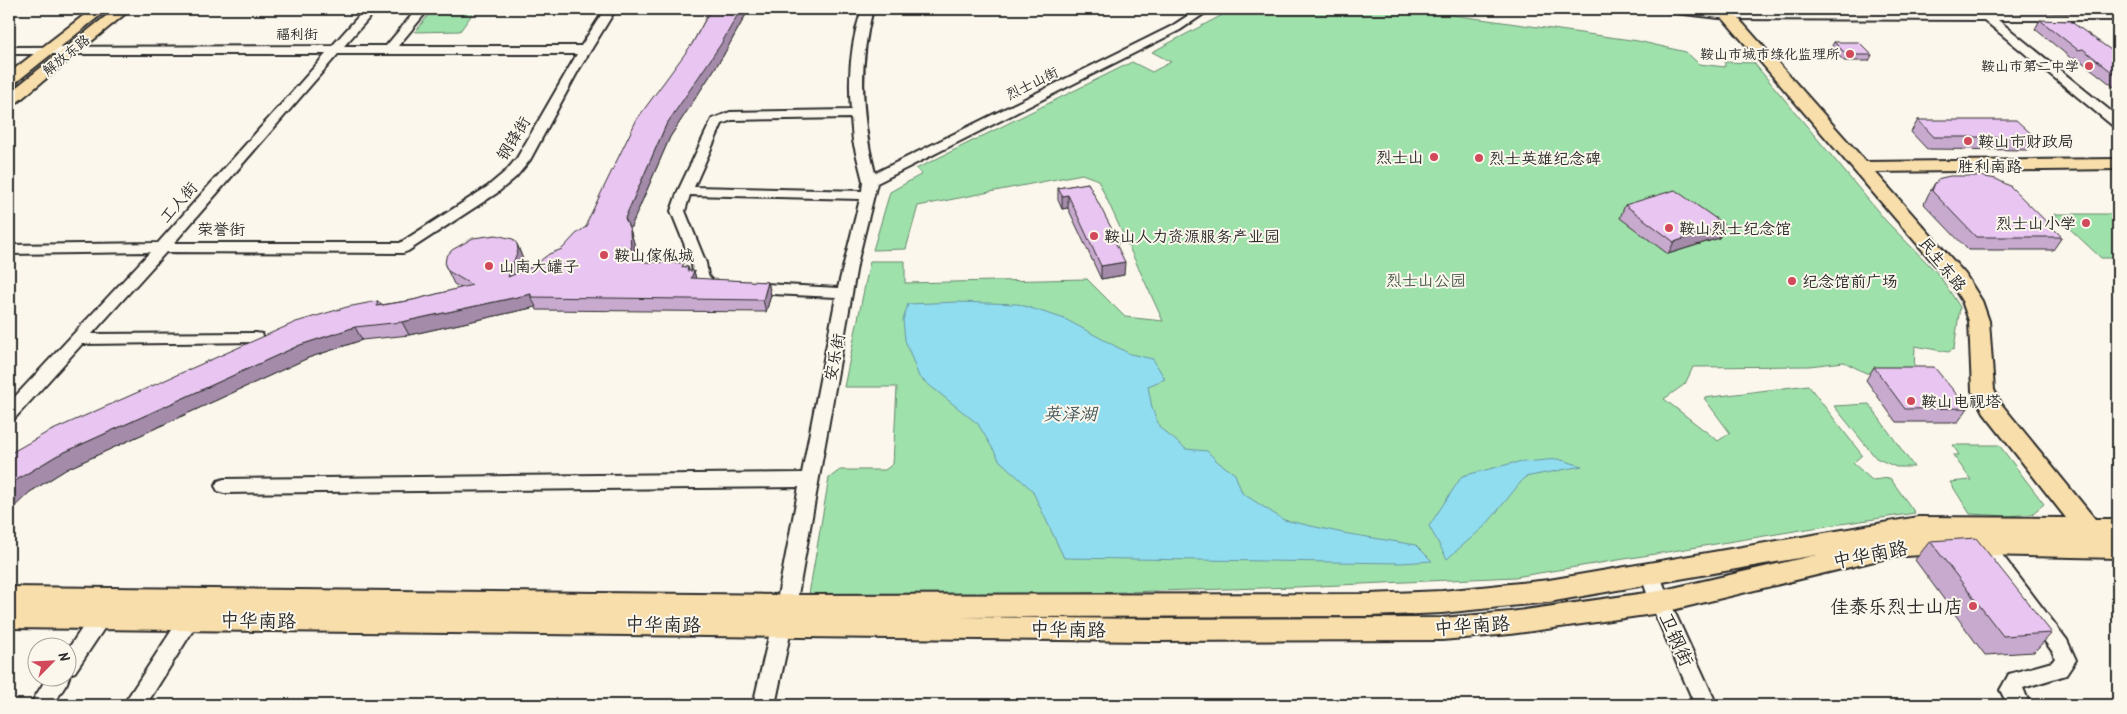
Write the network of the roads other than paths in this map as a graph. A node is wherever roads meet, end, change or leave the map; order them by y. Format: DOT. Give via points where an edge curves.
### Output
graph roads {
  1 [pos="101,9"];
  2 [pos="124,9"];
  3 [pos="371,9"];
  4 [pos="423,9"];
  5 [pos="610,9"];
  6 [pos="867,9"];
  7 [pos="1205,9"];
  8 [pos="1667,9"];
  9 [pos="1725,12"];
  10 [pos="1983,13"];
  11 [pos="2118,16"];
  12 [pos="334,49"];
  13 [pos="390,49"];
  14 [pos="9,50"];
  15 [pos="47,50"];
  16 [pos="73,50"];
  17 [pos="585,50"];
  18 [pos="9,80"];
  19 [pos="9,102"];
  20 [pos="857,114"];
  21 [pos="2118,123"];
  22 [pos="2118,164"];
  23 [pos="1862,167"];
  24 [pos="869,188"];
  25 [pos="685,192"];
  26 [pos="162,247"];
  27 [pos="403,248"];
  28 [pos="9,249"];
  29 [pos="846,293"];
  30 [pos="256,338"];
  31 [pos="77,339"];
  32 [pos="9,414"];
  33 [pos="810,480"];
  34 [pos="224,486"];
  35 [pos="2108,539"];
  36 [pos="1983,544"];
  37 [pos="1650,573"];
  38 [pos="9,598"];
  39 [pos="1660,602"];
  40 [pos="784,616"];
  41 [pos="9,617"];
  42 [pos="100,618"];
  43 [pos="190,619"];
  44 [pos="78,651"];
  45 [pos="53,686"];
  46 [pos="41,705"];
  47 [pos="134,705"];
  48 [pos="764,705"];
  49 [pos="1706,705"];
  50 [pos="2019,705"];
  1 -- 15 [label="main road, 解放东路"];
  2 -- 16 [label="main road, 解放东路"];
  3 -- 12 [label="street, 工人街"];
  4 -- 13 [label="street"];
  5 -- 17 [label="street, 钢锋街"];
  6 -- 20 [label="street, 安乐街" via="857,60"];
  7 -- 24 [label="street, 烈士山街" via="1176,28"];
  8 -- 9 [label="street"];
  9 -- 10 [label="street"];
  9 -- 23 [label="main road, 民生东路"];
  10 -- 11 [label="street"];
  10 -- 21 [label="street"];
  12 -- 13 [label="street, 福利街"];
  12 -- 16 [label="street, 福利街"];
  12 -- 26 [label="street, 工人街"];
  13 -- 17 [label="street, 福利街"];
  14 -- 15 [label="street, 福利街"];
  15 -- 16 [label="street, 福利街"];
  15 -- 18 [label="main road, 解放东路"];
  16 -- 19 [label="main road, 解放东路"];
  17 -- 27 [label="street, 钢锋街" via="523,160 511,174"];
  20 -- 24 [label="street, 安乐街"];
  20 -- 25 [label="street" via="730,116 717,122"];
  22 -- 23 [label="main road, 胜利南路"];
  23 -- 35 [label="main road, 民生东路" via="1958,278 1972,300 1979,321 1983,390 1994,410"];
  24 -- 25 [label="street" via="803,192"];
  24 -- 29 [label="street, 安乐街"];
  25 -- 29 [label="street" via="678,211 700,263 701,276 709,286"];
  26 -- 27 [label="street, 荣誉街"];
  26 -- 28 [label="street, 荣誉街"];
  26 -- 31 [label="street, 工人街"];
  29 -- 33 [label="street, 安乐街"];
  30 -- 31 [label="street"];
  31 -- 32 [label="street, 工人街"];
  33 -- 34 [label="street"];
  33 -- 40 [label="street, 安乐街"];
  35 -- 36 [label="main road, 中华南路"];
  35 -- 37 [label="main road, 中华南路" via="1976,526 1918,527"];
  36 -- 39 [label="main road, 中华南路" via="1890,547"];
  36 -- 50 [label="street" via="2060,646 2066,660 2059,669 2016,681 2011,690"];
  37 -- 39 [label="street, 卫钢街"];
  37 -- 40 [label="main road, 中华南路" via="1549,591 1442,602"];
  38 -- 40 [label="main road, 中华南路"];
  39 -- 40 [label="main road, 中华南路" via="1442,629 1151,630"];
  39 -- 49 [label="street, 卫钢街"];
  40 -- 43 [label="main road, 中华南路"];
  40 -- 48 [label="street, 安乐街"];
  41 -- 42 [label="main road, 中华南路"];
  42 -- 43 [label="main road, 中华南路"];
  42 -- 44 [label="street"];
  43 -- 47 [label="street"];
  45 -- 46 [label="street"];
}
